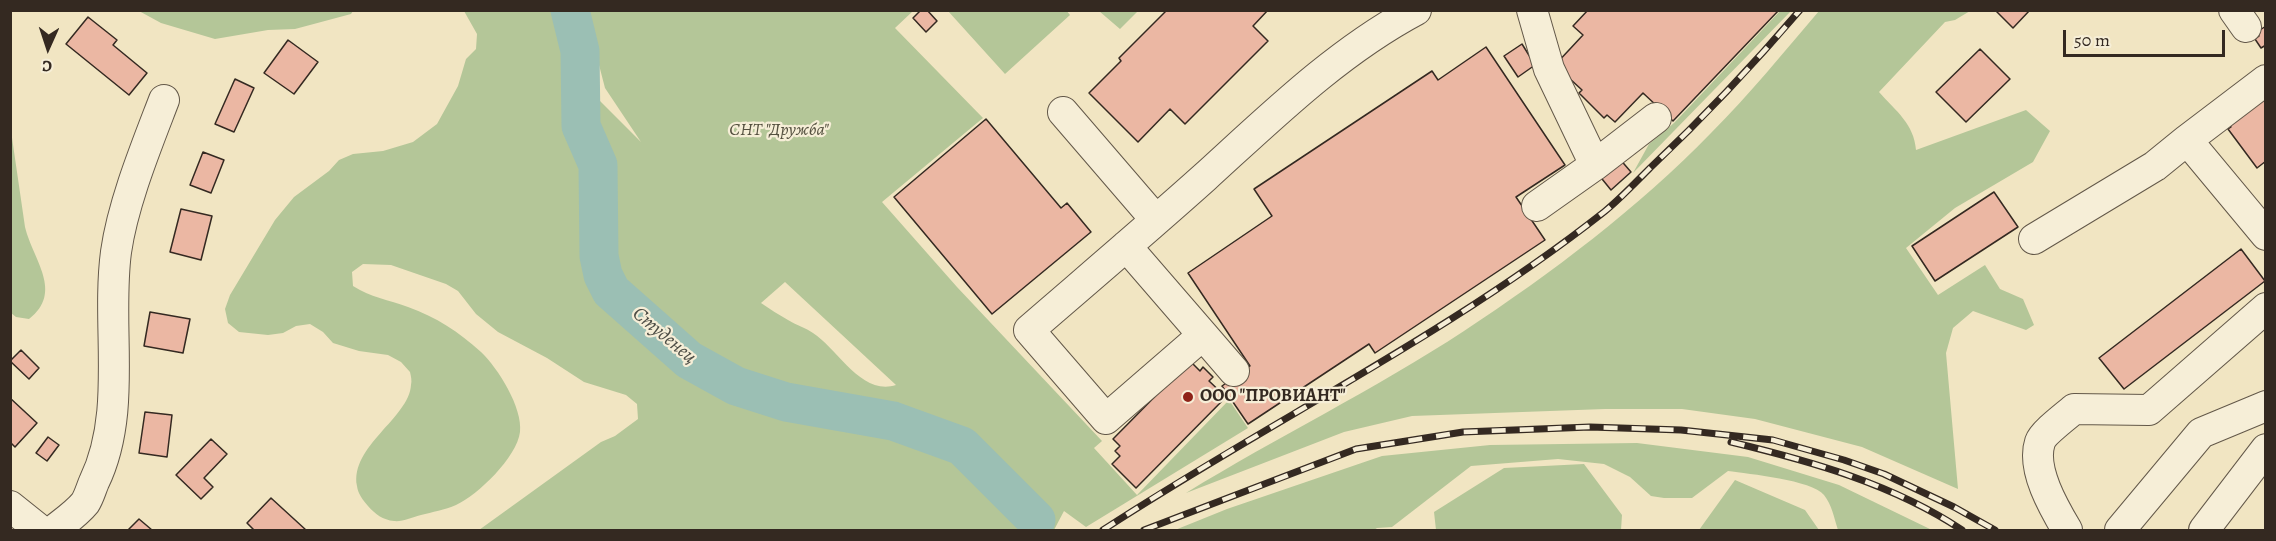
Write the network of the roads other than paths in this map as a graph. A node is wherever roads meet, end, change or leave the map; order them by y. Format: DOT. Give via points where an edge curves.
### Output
graph roads {
  1 [pos="1533,10"];
  2 [pos="1406,13"];
  3 [pos="2265,80"];
  4 [pos="164,100"];
  5 [pos="1063,111"];
  6 [pos="1656,118"];
  7 [pos="2187,140"];
  8 [pos="1595,165"];
  9 [pos="1538,206"];
  10 [pos="1156,220"];
  11 [pos="2265,235"];
  12 [pos="2034,238"];
  13 [pos="1126,246"];
  14 [pos="2265,308"];
  15 [pos="1203,335"];
  16 [pos="1234,371"];
  17 [pos="2265,406"];
  18 [pos="2265,449"];
  19 [pos="10,506"];
  20 [pos="40,531"];
  21 [pos="54,531"];
  22 [pos="2067,531"];
  23 [pos="2120,531"];
  24 [pos="2204,531"];
  1 -- 8 [label="street" via="1549,69"];
  2 -- 10 [label="street" via="1291,99"];
  3 -- 7 [label="street"];
  4 -- 21 [label="street" via="131,190 116,252 112,394 102,466 85,503"];
  5 -- 10 [label="street"];
  6 -- 8 [label="street"];
  7 -- 11 [label="street"];
  7 -- 12 [label="street" via="2156,165"];
  8 -- 9 [label="street"];
  10 -- 13 [label="street"];
  13 -- 15 [label="street"];
  13 -- 15 [label="street" via="1029,330 1036,339 1106,419"];
  14 -- 22 [label="street" via="2149,410 2074,408 2040,440 2040,475"];
  15 -- 16 [label="street"];
  17 -- 23 [label="street" via="2201,433"];
  18 -- 24 [label="street"];
  19 -- 20 [label="street"];
}
